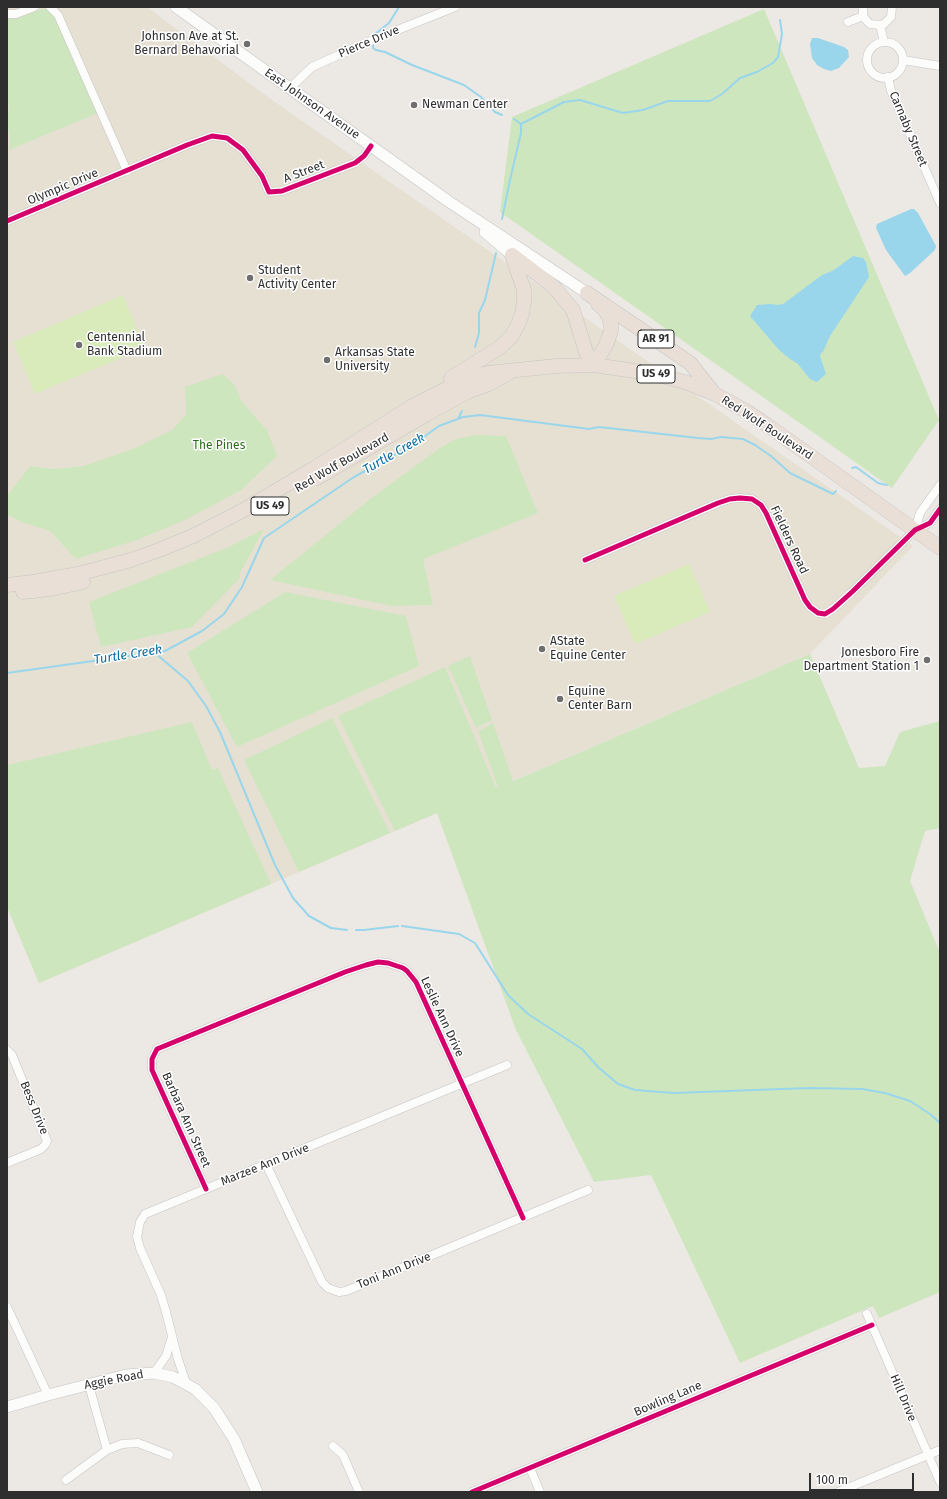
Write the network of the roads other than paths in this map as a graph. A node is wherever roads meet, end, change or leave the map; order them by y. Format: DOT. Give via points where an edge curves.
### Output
graph roads {
  1 [pos="34,7"];
  2 [pos="50,7"];
  3 [pos="176,7"];
  4 [pos="455,7"];
  5 [pos="863,7"];
  6 [pos="892,7"];
  7 [pos="7,14"];
  8 [pos="863,16"];
  9 [pos="848,22"];
  10 [pos="880,25"];
  11 [pos="884,42"];
  12 [pos="903,60"];
  13 [pos="940,66"];
  14 [pos="888,77"];
  15 [pos="290,88"];
  16 [pos="371,146"];
  17 [pos="127,171"];
  18 [pos="448,200"];
  19 [pos="940,203"];
  20 [pos="7,221"];
  21 [pos="512,255"];
  22 [pos="587,293"];
  23 [pos="594,365"];
  24 [pos="514,371"];
  25 [pos="715,394"];
  26 [pos="411,407"];
  27 [pos="940,485"];
  28 [pos="940,509"];
  29 [pos="915,530"];
  30 [pos="940,548"];
  31 [pos="585,560"];
  32 [pos="7,585"];
  33 [pos="7,594"];
  34 [pos="7,1050"];
  35 [pos="152,1059"];
  36 [pos="507,1065"];
  37 [pos="463,1083"];
  38 [pos="7,1163"];
  39 [pos="266,1164"];
  40 [pos="206,1189"];
  41 [pos="588,1190"];
  42 [pos="523,1218"];
  43 [pos="7,1307"];
  44 [pos="867,1314"];
  45 [pos="872,1325"];
  46 [pos="172,1337"];
  47 [pos="154,1373"];
  48 [pos="186,1383"];
  49 [pos="89,1385"];
  50 [pos="48,1395"];
  51 [pos="7,1407"];
  52 [pos="333,1446"];
  53 [pos="107,1450"];
  54 [pos="940,1450"];
  55 [pos="169,1455"];
  56 [pos="928,1455"];
  57 [pos="530,1468"];
  58 [pos="66,1480"];
  59 [pos="940,1482"];
  60 [pos="257,1492"];
  61 [pos="359,1492"];
  62 [pos="472,1492"];
  63 [pos="540,1492"];
  64 [pos="838,1492"];
  1 -- 7 [label="street" via="16,14"];
  2 -- 17 [label="street" via="58,15"];
  3 -- 15 [label="main road, East Johnson Avenue / AR 91"];
  4 -- 15 [label="street, Pierce Drive" via="312,67"];
  5 -- 8 [label="street"];
  6 -- 10 [label="street" via="891,17"];
  8 -- 9 [label="street"];
  8 -- 10 [label="street" via="870,24"];
  10 -- 11 [label="street"];
  11 -- 12 [label="street" via="890,42 897,47"];
  11 -- 14 [label="street, Carnaby Street" via="878,43 870,51 867,62 877,76"];
  12 -- 13 [label="street"];
  12 -- 14 [label="street, Carnaby Street" via="898,71"];
  14 -- 19 [label="street, Carnaby Street" via="891,90"];
  15 -- 16 [label="main road, East Johnson Avenue / AR 91"];
  16 -- 17 [label="street, A Street" via="355,163 282,191 269,192 262,176 243,150 227,138 212,136 187,144"];
  16 -- 18 [label="main road, East Johnson Avenue / AR 91"];
  17 -- 20 [label="street, Olympic Drive"];
  18 -- 21 [label="main road, East Johnson Avenue / AR 91"];
  18 -- 22 [label="main road, East Johnson Avenue / AR 91"];
  21 -- 23 [label="highway, AR 91" via="553,286 573,310 586,352"];
  21 -- 26 [label="highway" via="521,278 524,302 518,326 511,337 487,357 428,392"];
  22 -- 23 [label="highway" via="604,309 611,324 609,337"];
  22 -- 25 [label="highway, AR 91" via="690,363"];
  23 -- 24 [label="highway, Red Wolf Boulevard / US 49"];
  23 -- 25 [label="highway, Red Wolf Boulevard / US 49" via="655,374"];
  24 -- 26 [label="highway, Red Wolf Boulevard / US 49" via="488,373 468,379"];
  24 -- 33 [label="highway, Red Wolf Boulevard / US 49" via="467,392 235,526 197,544 137,568 51,589"];
  25 -- 29 [label="highway, Red Wolf Boulevard / US 49" via="746,411"];
  26 -- 32 [label="highway, Red Wolf Boulevard / US 49" via="240,512 193,536 106,567"];
  27 -- 29 [label="street" via="920,513"];
  28 -- 29 [label="street" via="930,522"];
  29 -- 30 [label="highway, US 49"];
  29 -- 31 [label="street, Fielders Road" via="852,592 825,614 818,613 805,600 766,513 761,505 752,499 730,499 718,503"];
  34 -- 38 [label="street, Bess Drive" via="12,1054 46,1138 41,1149"];
  35 -- 37 [label="street, Leslie Ann Drive" via="159,1048 355,968 378,962 407,970 416,982"];
  35 -- 40 [label="street, Barbara Ann Street" via="152,1070"];
  36 -- 37 [label="street, Marzee Ann Drive"];
  37 -- 39 [label="street, Marzee Ann Drive"];
  37 -- 42 [label="street, Leslie Ann Drive"];
  39 -- 40 [label="street, Marzee Ann Drive"];
  39 -- 42 [label="street, Toni Ann Drive" via="322,1282 334,1291 346,1291"];
  40 -- 46 [label="street, Marzee Ann Drive" via="147,1213 137,1230 140,1248 161,1295"];
  41 -- 42 [label="street, Toni Ann Drive"];
  43 -- 50 [label="street"];
  44 -- 45 [label="street, Hill Drive"];
  45 -- 56 [label="street, Hill Drive"];
  45 -- 57 [label="street, Bowling Lane"];
  46 -- 47 [label="street" via="166,1356"];
  46 -- 48 [label="street, Marzee Ann Drive"];
  47 -- 48 [label="main road, Aggie Road"];
  47 -- 49 [label="main road, Aggie Road" via="135,1374"];
  48 -- 60 [label="main road, Aggie Road" via="208,1401 225,1423"];
  49 -- 50 [label="main road, Aggie Road"];
  49 -- 53 [label="street"];
  50 -- 51 [label="main road, Aggie Road"];
  52 -- 61 [label="street" via="343,1456"];
  53 -- 55 [label="street" via="122,1444 138,1443"];
  53 -- 58 [label="street"];
  54 -- 56 [label="street"];
  56 -- 59 [label="street, Hill Drive"];
  56 -- 64 [label="street"];
  57 -- 62 [label="street, Bowling Lane"];
  57 -- 63 [label="street"];
}
